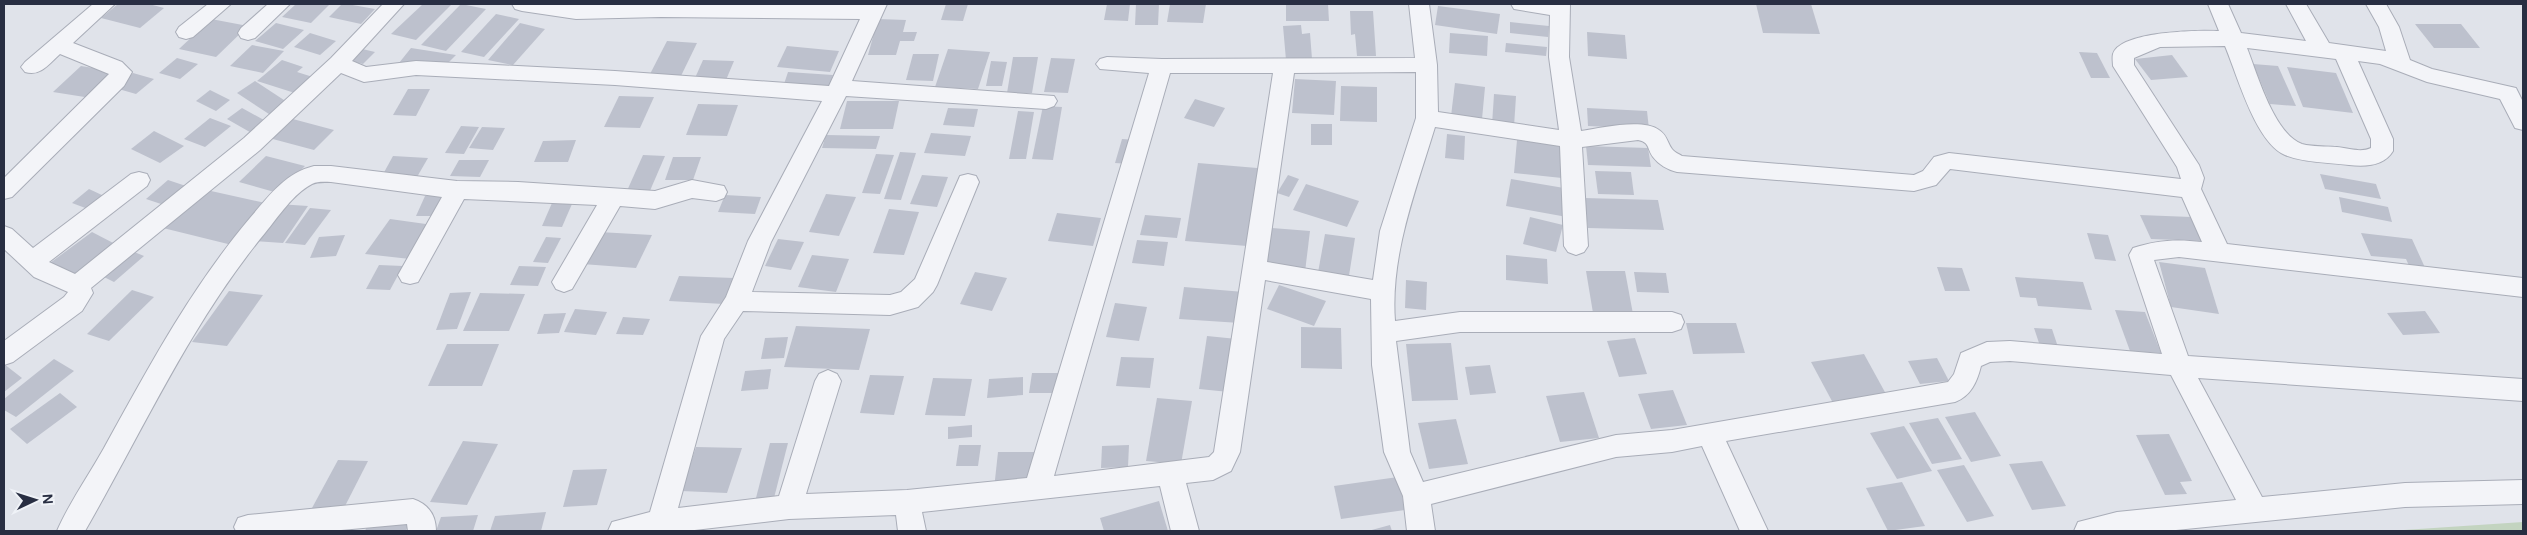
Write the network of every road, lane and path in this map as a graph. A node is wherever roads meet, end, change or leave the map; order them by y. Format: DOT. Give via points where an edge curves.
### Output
graph roads {
  1 [pos="105,4"];
  2 [pos="221,4"];
  3 [pos="280,4"];
  4 [pos="394,4"];
  5 [pos="522,4"];
  6 [pos="1419,4"];
  7 [pos="1521,4"];
  8 [pos="2218,4"];
  9 [pos="2296,4"];
  10 [pos="2376,4"];
  11 [pos="1559,7"];
  12 [pos="875,8"];
  13 [pos="186,32"];
  14 [pos="248,32"];
  15 [pos="2234,39"];
  16 [pos="59,46"];
  17 [pos="2322,50"];
  18 [pos="2344,53"];
  19 [pos="2400,62"];
  20 [pos="338,63"];
  21 [pos="1107,64"];
  22 [pos="1285,65"];
  23 [pos="1426,65"];
  24 [pos="1162,66"];
  25 [pos="32,67"];
  26 [pos="837,91"];
  27 [pos="2516,94"];
  28 [pos="1046,101"];
  29 [pos="1427,118"];
  30 [pos="2523,122"];
  31 [pos="1571,140"];
  32 [pos="139,180"];
  33 [pos="968,182"];
  34 [pos="2190,189"];
  35 [pos="457,190"];
  36 [pos="4,191"];
  37 [pos="716,192"];
  38 [pos="613,198"];
  39 [pos="4,235"];
  40 [pos="1576,246"];
  41 [pos="2219,253"];
  42 [pos="32,262"];
  43 [pos="1256,269"];
  44 [pos="410,275"];
  45 [pos="564,282"];
  46 [pos="78,285"];
  47 [pos="2523,288"];
  48 [pos="1383,291"];
  49 [pos="736,301"];
  50 [pos="1672,322"];
  51 [pos="1384,333"];
  52 [pos="4,355"];
  53 [pos="2178,364"];
  54 [pos="828,381"];
  55 [pos="2523,390"];
  56 [pos="1709,433"];
  57 [pos="1170,473"];
  58 [pos="1037,489"];
  59 [pos="2523,492"];
  60 [pos="1416,496"];
  61 [pos="906,502"];
  62 [pos="789,507"];
  63 [pos="2255,510"];
  64 [pos="661,522"];
  65 [pos="248,527"];
  66 [pos="70,531"];
  67 [pos="422,531"];
  68 [pos="622,531"];
  69 [pos="912,531"];
  70 [pos="1185,531"];
  71 [pos="1421,531"];
  72 [pos="1754,531"];
  73 [pos="2088,531"];
  1 -- 16 [label="street"];
  2 -- 13 [label="street"];
  3 -- 14 [label="street"];
  4 -- 20 [label="street"];
  5 -- 12 [label="street" via="576,12"];
  6 -- 23 [label="street"];
  7 -- 11 [label="street"];
  8 -- 15 [label="street"];
  9 -- 17 [label="street"];
  10 -- 19 [label="street" via="2389,27"];
  11 -- 31 [label="street" via="1559,57"];
  12 -- 26 [label="street"];
  15 -- 17 [label="street"];
  15 -- 18 [label="street" via="2270,126 2288,147 2299,152 2364,158 2377,156 2382,151 2382,139"];
  15 -- 34 [label="street" via="2200,36 2176,39 2129,50 2123,56 2124,66 2188,165 2193,178"];
  16 -- 25 [label="street"];
  16 -- 36 [label="street" via="121,72 116,81"];
  17 -- 18 [label="street"];
  18 -- 19 [label="street"];
  19 -- 27 [label="street" via="2427,75"];
  20 -- 26 [label="street" via="364,75 416,68"];
  20 -- 46 [label="street" via="252,144"];
  21 -- 24 [label="street"];
  22 -- 23 [label="street"];
  22 -- 24 [label="street"];
  22 -- 43 [label="street"];
  23 -- 29 [label="street"];
  24 -- 58 [label="street"];
  26 -- 28 [label="street"];
  26 -- 49 [label="street" via="760,241"];
  27 -- 30 [label="street"];
  29 -- 31 [label="street"];
  29 -- 48 [label="street" via="1392,231"];
  31 -- 34 [label="street" via="1638,132 1650,134 1659,142 1662,153 1678,164 1904,182 1927,181 1933,178 1942,163 1949,161"];
  31 -- 40 [label="street"];
  32 -- 42 [label="street"];
  33 -- 49 [label="street" via="926,285 909,300 890,305"];
  34 -- 41 [label="street"];
  35 -- 38 [label="street"];
  35 -- 44 [label="street"];
  35 -- 66 [label="street" via="331,174 310,175 293,186 247,236 210,287"];
  37 -- 38 [label="street" via="692,189 655,200"];
  38 -- 45 [label="street"];
  39 -- 42 [label="street"];
  41 -- 47 [label="street"];
  41 -- 53 [label="street" via="2179,248 2141,255"];
  42 -- 46 [label="street" via="42,270"];
  43 -- 48 [label="street"];
  43 -- 57 [label="street" via="1227,452 1222,463 1213,468"];
  46 -- 52 [label="street" via="81,293 73,304"];
  48 -- 51 [label="street"];
  49 -- 64 [label="street" via="710,344"];
  50 -- 51 [label="street" via="1460,322"];
  51 -- 60 [label="street" via="1397,452"];
  53 -- 55 [label="street" via="2287,375"];
  53 -- 56 [label="street" via="1987,352 1970,360 1965,379 1955,391"];
  53 -- 63 [label="street"];
  54 -- 62 [label="street"];
  56 -- 60 [label="street" via="1672,441 1616,446"];
  56 -- 72 [label="street"];
  57 -- 58 [label="street"];
  57 -- 70 [label="street"];
  58 -- 61 [label="street"];
  59 -- 63 [label="street" via="2406,495"];
  60 -- 71 [label="street"];
  61 -- 62 [label="street"];
  61 -- 69 [label="street"];
  62 -- 64 [label="street"];
  63 -- 73 [label="street" via="2118,524"];
  64 -- 68 [label="street"];
  65 -- 67 [label="street" via="413,512 422,521"];
}
